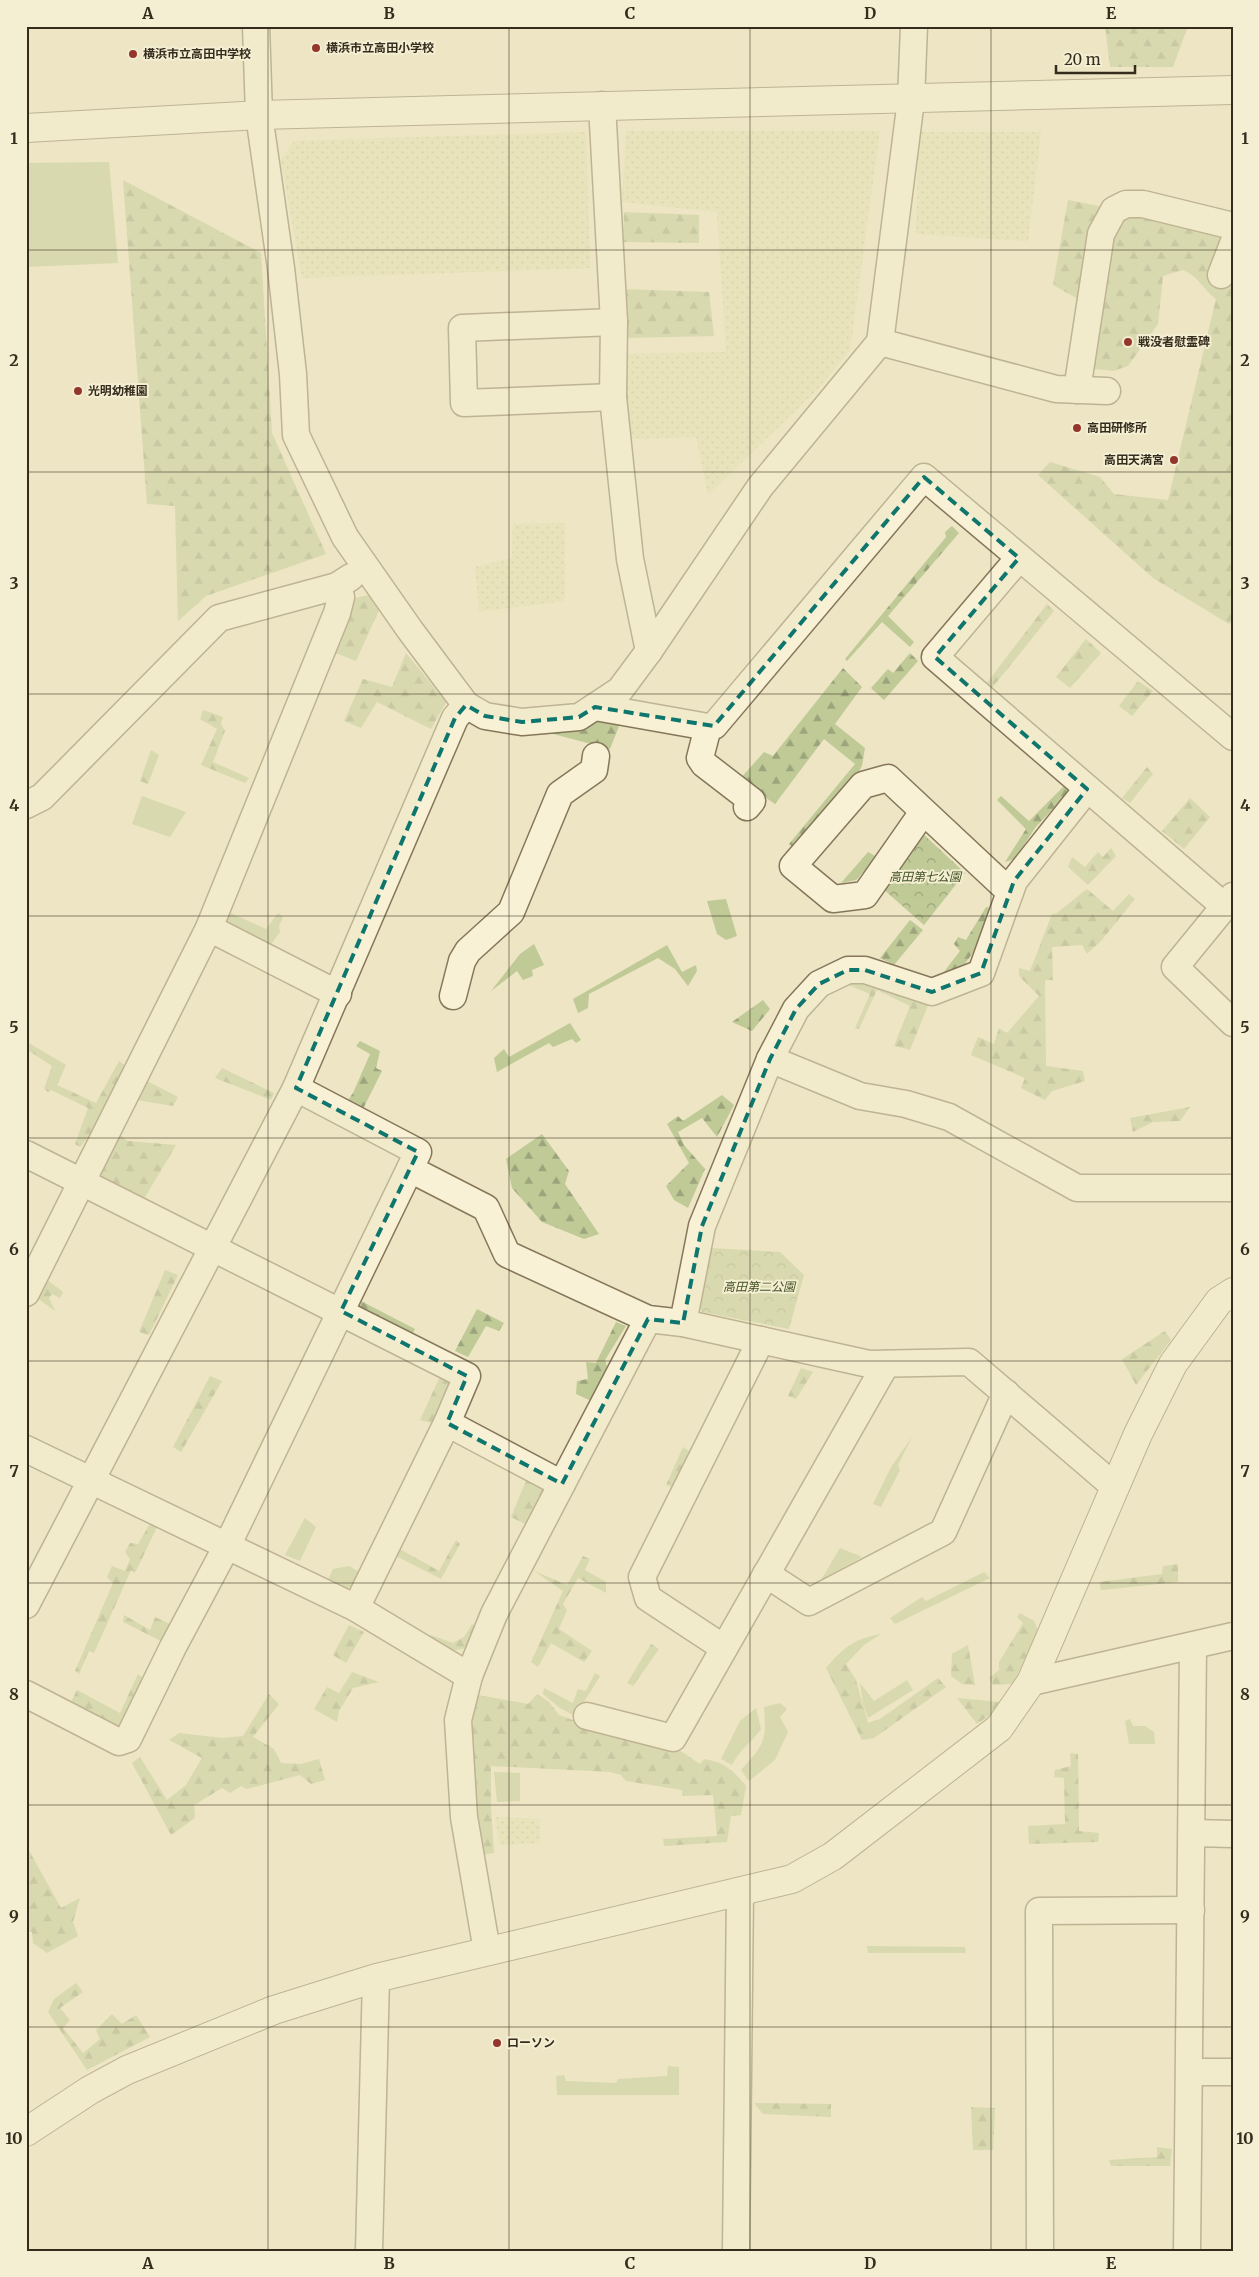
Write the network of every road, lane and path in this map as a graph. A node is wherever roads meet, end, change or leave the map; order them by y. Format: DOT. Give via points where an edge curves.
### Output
graph roads {
  1 [pos="256,26"];
  2 [pos="914,26"];
  3 [pos="1233,90"];
  4 [pos="911,100"];
  5 [pos="602,105"];
  6 [pos="259,115"];
  7 [pos="26,128"];
  8 [pos="1233,226"];
  9 [pos="1233,244"];
  10 [pos="1221,275"];
  11 [pos="614,322"];
  12 [pos="880,342"];
  13 [pos="1077,390"];
  14 [pos="1107,391"];
  15 [pos="613,397"];
  16 [pos="1019,558"];
  17 [pos="367,568"];
  18 [pos="337,586"];
  19 [pos="649,652"];
  20 [pos="466,705"];
  21 [pos="595,707"];
  22 [pos="708,727"];
  23 [pos="1233,737"];
  24 [pos="596,756"];
  25 [pos="1087,789"];
  26 [pos="26,806"];
  27 [pos="747,807"];
  28 [pos="923,812"];
  29 [pos="1010,892"];
  30 [pos="1228,901"];
  31 [pos="209,928"];
  32 [pos="338,994"];
  33 [pos="453,996"];
  34 [pos="1233,1023"];
  35 [pos="770,1060"];
  36 [pos="296,1088"];
  37 [pos="26,1154"];
  38 [pos="410,1169"];
  39 [pos="84,1181"];
  40 [pos="1233,1188"];
  41 [pos="213,1247"];
  42 [pos="1233,1292"];
  43 [pos="26,1293"];
  44 [pos="341,1311"];
  45 [pos="648,1319"];
  46 [pos="682,1323"];
  47 [pos="761,1340"];
  48 [pos="886,1364"];
  49 [pos="1006,1393"];
  50 [pos="447,1423"];
  51 [pos="26,1449"];
  52 [pos="91,1480"];
  53 [pos="562,1484"];
  54 [pos="1115,1487"];
  55 [pos="228,1544"];
  56 [pos="766,1574"];
  57 [pos="26,1605"];
  58 [pos="356,1608"];
  59 [pos="1233,1636"];
  60 [pos="1193,1647"];
  61 [pos="724,1648"];
  62 [pos="469,1676"];
  63 [pos="1031,1682"];
  64 [pos="26,1694"];
  65 [pos="587,1716"];
  66 [pos="1192,1833"];
  67 [pos="1233,1834"];
  68 [pos="740,1892"];
  69 [pos="1191,1910"];
  70 [pos="487,1951"];
  71 [pos="376,1978"];
  72 [pos="1191,2072"];
  73 [pos="1233,2072"];
  74 [pos="26,2132"];
  75 [pos="369,2251"];
  76 [pos="736,2251"];
  77 [pos="1040,2251"];
  78 [pos="1187,2251"];
  1 -- 6 [label="street"];
  2 -- 4 [label="street"];
  3 -- 4 [label="street"];
  4 -- 5 [label="street"];
  4 -- 12 [label="street"];
  5 -- 6 [label="street"];
  5 -- 11 [label="street"];
  6 -- 7 [label="street"];
  6 -- 17 [label="street" via="282,278 296,435 345,537"];
  8 -- 13 [label="street" via="1143,204 1126,204 1114,210 1101,234"];
  9 -- 10 [label="street"];
  11 -- 15 [label="street"];
  11 -- 15 [label="street" via="462,328 464,403"];
  12 -- 13 [label="street" via="1056,388"];
  12 -- 19 [label="street" via="760,487"];
  13 -- 14 [label="street"];
  15 -- 19 [label="street" via="630,559"];
  16 -- 22 [label="street" via="924,478 720,720"];
  16 -- 23 [label="street"];
  16 -- 25 [label="street" via="935,657"];
  17 -- 18 [label="street"];
  17 -- 20 [label="street"];
  18 -- 26 [label="street" via="219,618 42,797"];
  18 -- 31 [label="street" via="341,597 337,613"];
  19 -- 21 [label="street" via="620,690"];
  20 -- 21 [label="street" via="485,716 522,722 579,717"];
  20 -- 32 [label="street" via="455,718"];
  21 -- 22 [label="street"];
  22 -- 27 [label="street" via="700,758 752,801"];
  24 -- 33 [label="street" via="594,770 560,794 511,912 468,951 462,961"];
  25 -- 29 [label="street" via="1014,881"];
  25 -- 30 [label="street"];
  28 -- 28 [label="street" via="866,896 833,900 793,866 863,784 888,778"];
  28 -- 29 [label="street"];
  29 -- 35 [label="street" via="981,974 932,992 865,970 848,970 819,984 796,1009"];
  30 -- 34 [label="street" via="1175,967"];
  31 -- 32 [label="street"];
  31 -- 39 [label="street"];
  32 -- 36 [label="street"];
  35 -- 40 [label="street" via="860,1096 906,1104 948,1117 1077,1188"];
  35 -- 46 [label="street" via="702,1226"];
  36 -- 38 [label="street" via="418,1152"];
  36 -- 41 [label="street"];
  37 -- 39 [label="street"];
  38 -- 44 [label="street"];
  38 -- 45 [label="street" via="486,1208 506,1254"];
  39 -- 41 [label="street"];
  39 -- 43 [label="street"];
  41 -- 44 [label="street"];
  41 -- 52 [label="street"];
  42 -- 54 [label="street" via="1219,1301 1173,1364"];
  44 -- 50 [label="street" via="467,1376"];
  44 -- 55 [label="street"];
  45 -- 46 [label="street"];
  45 -- 53 [label="street"];
  46 -- 47 [label="street"];
  47 -- 48 [label="street" via="869,1364"];
  47 -- 61 [label="street" via="642,1577 648,1598"];
  48 -- 49 [label="street" via="968,1362"];
  48 -- 56 [label="street"];
  49 -- 54 [label="street"];
  49 -- 56 [label="street" via="943,1532 809,1602"];
  50 -- 53 [label="street"];
  50 -- 58 [label="street"];
  51 -- 52 [label="street"];
  52 -- 55 [label="street"];
  52 -- 57 [label="street"];
  53 -- 62 [label="street" via="494,1614"];
  54 -- 63 [label="street"];
  55 -- 58 [label="street"];
  55 -- 64 [label="street" via="128,1739 119,1742"];
  56 -- 61 [label="street"];
  58 -- 62 [label="street"];
  59 -- 60 [label="street"];
  60 -- 63 [label="street"];
  60 -- 66 [label="street"];
  61 -- 65 [label="street" via="673,1738"];
  62 -- 70 [label="street" via="458,1720 464,1817"];
  63 -- 68 [label="street" via="999,1728 832,1856 792,1879"];
  66 -- 67 [label="street"];
  66 -- 69 [label="street"];
  68 -- 70 [label="street"];
  68 -- 76 [label="street"];
  69 -- 72 [label="street"];
  69 -- 77 [label="street" via="1040,1911"];
  70 -- 71 [label="street"];
  71 -- 74 [label="street" via="274,2010 150,2059 90,2090"];
  71 -- 75 [label="street"];
  72 -- 73 [label="street"];
  72 -- 78 [label="street"];
}
